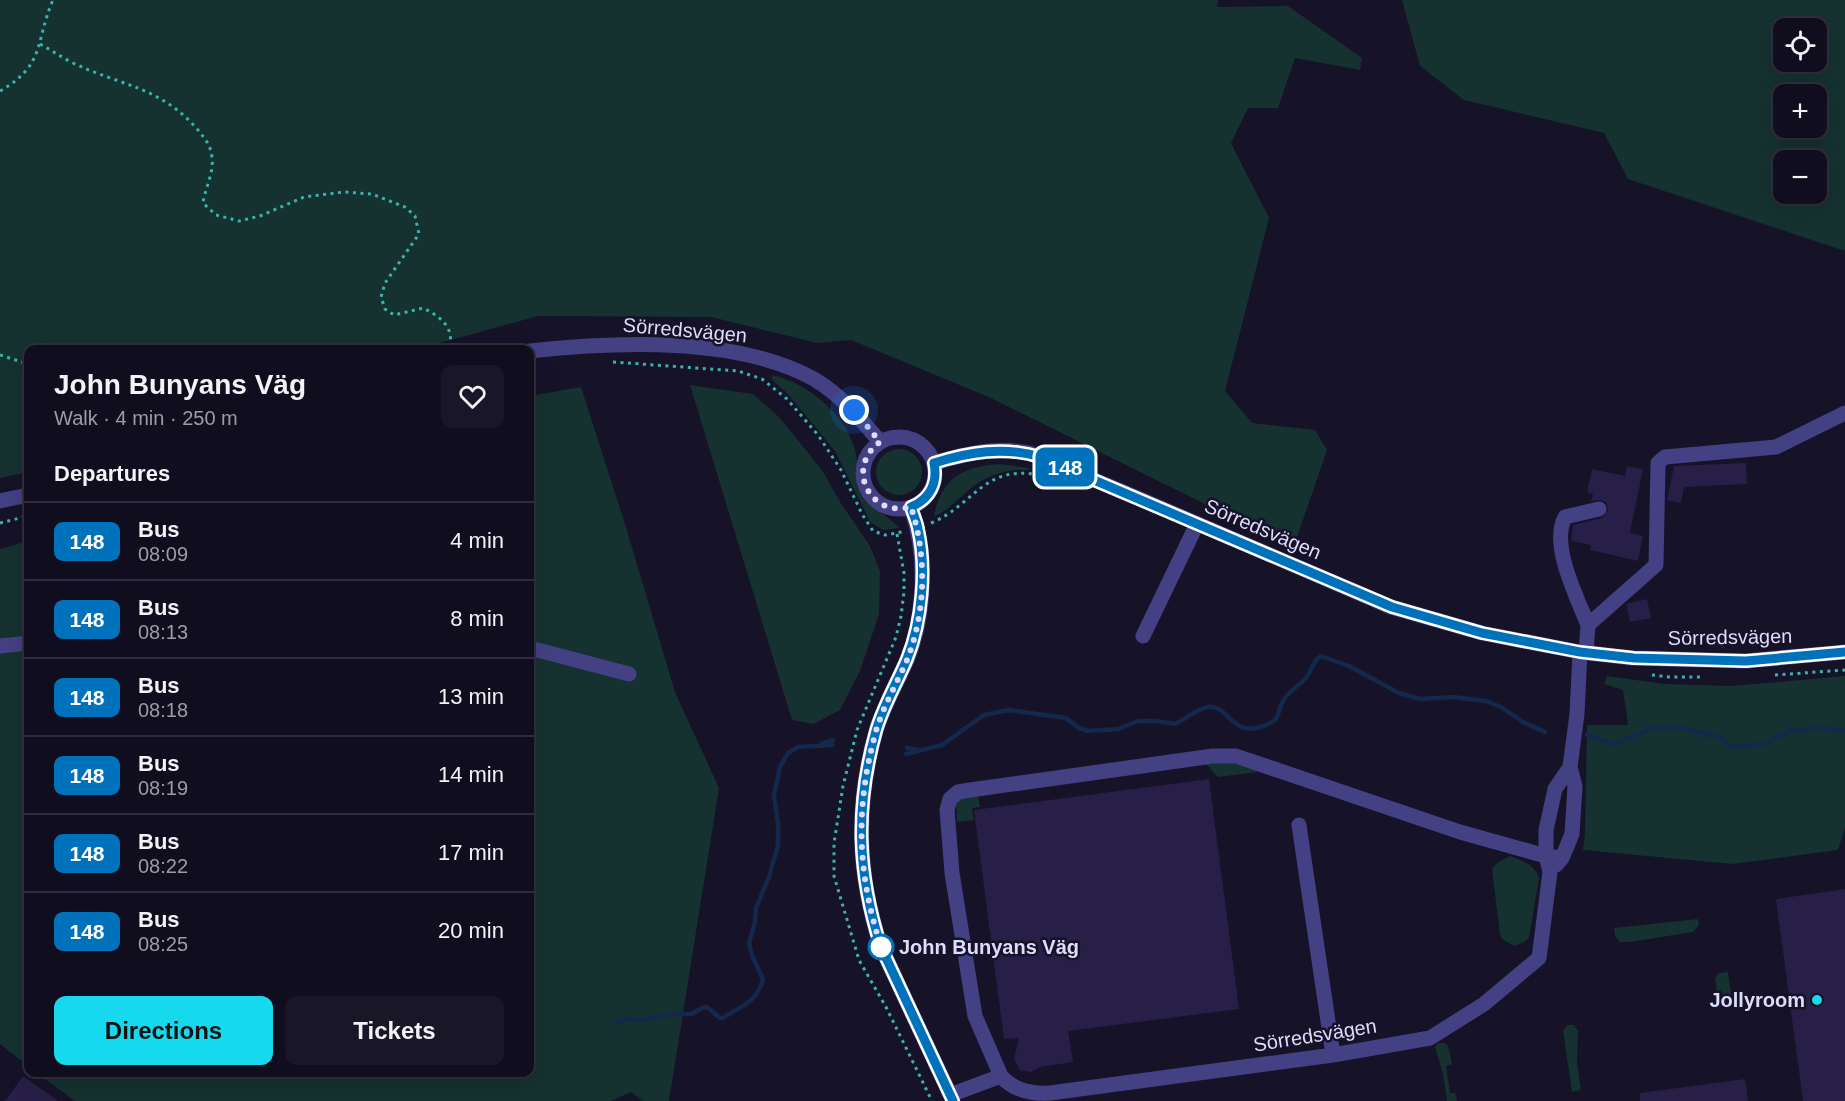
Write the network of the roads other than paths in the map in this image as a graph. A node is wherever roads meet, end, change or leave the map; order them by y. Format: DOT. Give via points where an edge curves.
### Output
graph roads {
  1 [pos="534,351"];
  2 [pos="1845,412"];
  3 [pos="880,442"];
  4 [pos="934,463"];
  5 [pos="24,496"];
  6 [pos="0,501"];
  7 [pos="911,507"];
  8 [pos="1599,509"];
  9 [pos="1197,524"];
  10 [pos="1588,625"];
  11 [pos="1143,636"];
  12 [pos="24,643"];
  13 [pos="0,646"];
  14 [pos="534,649"];
  15 [pos="1583,652"];
  16 [pos="1845,652"];
  17 [pos="628,674"];
  18 [pos="1570,767"];
  19 [pos="1299,825"];
  20 [pos="1554,857"];
  21 [pos="1334,1055"];
  22 [pos="996,1078"];
  23 [pos="1050,1097"];
  24 [pos="951,1098"];
  1 -- 3 [label="street, Sörredsvägen" via="647,345 750,355 815,380 836,394"];
  2 -- 10 [label="street" via="1776,447 1665,457 1658,463 1656,565"];
  3 -- 4 [label="street" via="896,437 912,439 926,448"];
  3 -- 7 [label="street" via="864,462 866,488 885,506"];
  4 -- 7 [label="street" via="931,490"];
  4 -- 9 [label="street, Sörredsvägen" via="981,452 1019,451"];
  5 -- 6 [label="street"];
  7 -- 24 [label="street" via="918,527 922,567 919,615 908,657 877,729 864,787 861,861 881,947"];
  8 -- 10 [label="street" via="1565,517 1561,524 1565,564"];
  9 -- 11 [label="street"];
  9 -- 15 [label="street, Sörredsvägen" via="1392,607 1482,633"];
  10 -- 15 [label="street"];
  12 -- 13 [label="street"];
  14 -- 17 [label="street"];
  15 -- 16 [label="street, Sörredsvägen" via="1634,658 1746,661"];
  15 -- 18 [label="street, Sörredsvägen"];
  18 -- 20 [label="street, Sörredsvägen" via="1555,789 1546,830"];
  18 -- 20 [label="street, Sörredsvägen" via="1575,786 1572,834"];
  19 -- 21 [label="street"];
  20 -- 21 [label="street, Sörredsvägen" via="1539,958 1484,1004 1430,1038"];
  20 -- 22 [label="street" via="1460,832 1236,756 958,792 947,810 952,873 975,1016"];
  21 -- 23 [label="street, Sörredsvägen"];
  22 -- 23 [label="street, Sörredsvägen"];
  22 -- 24 [label="street"];
}
